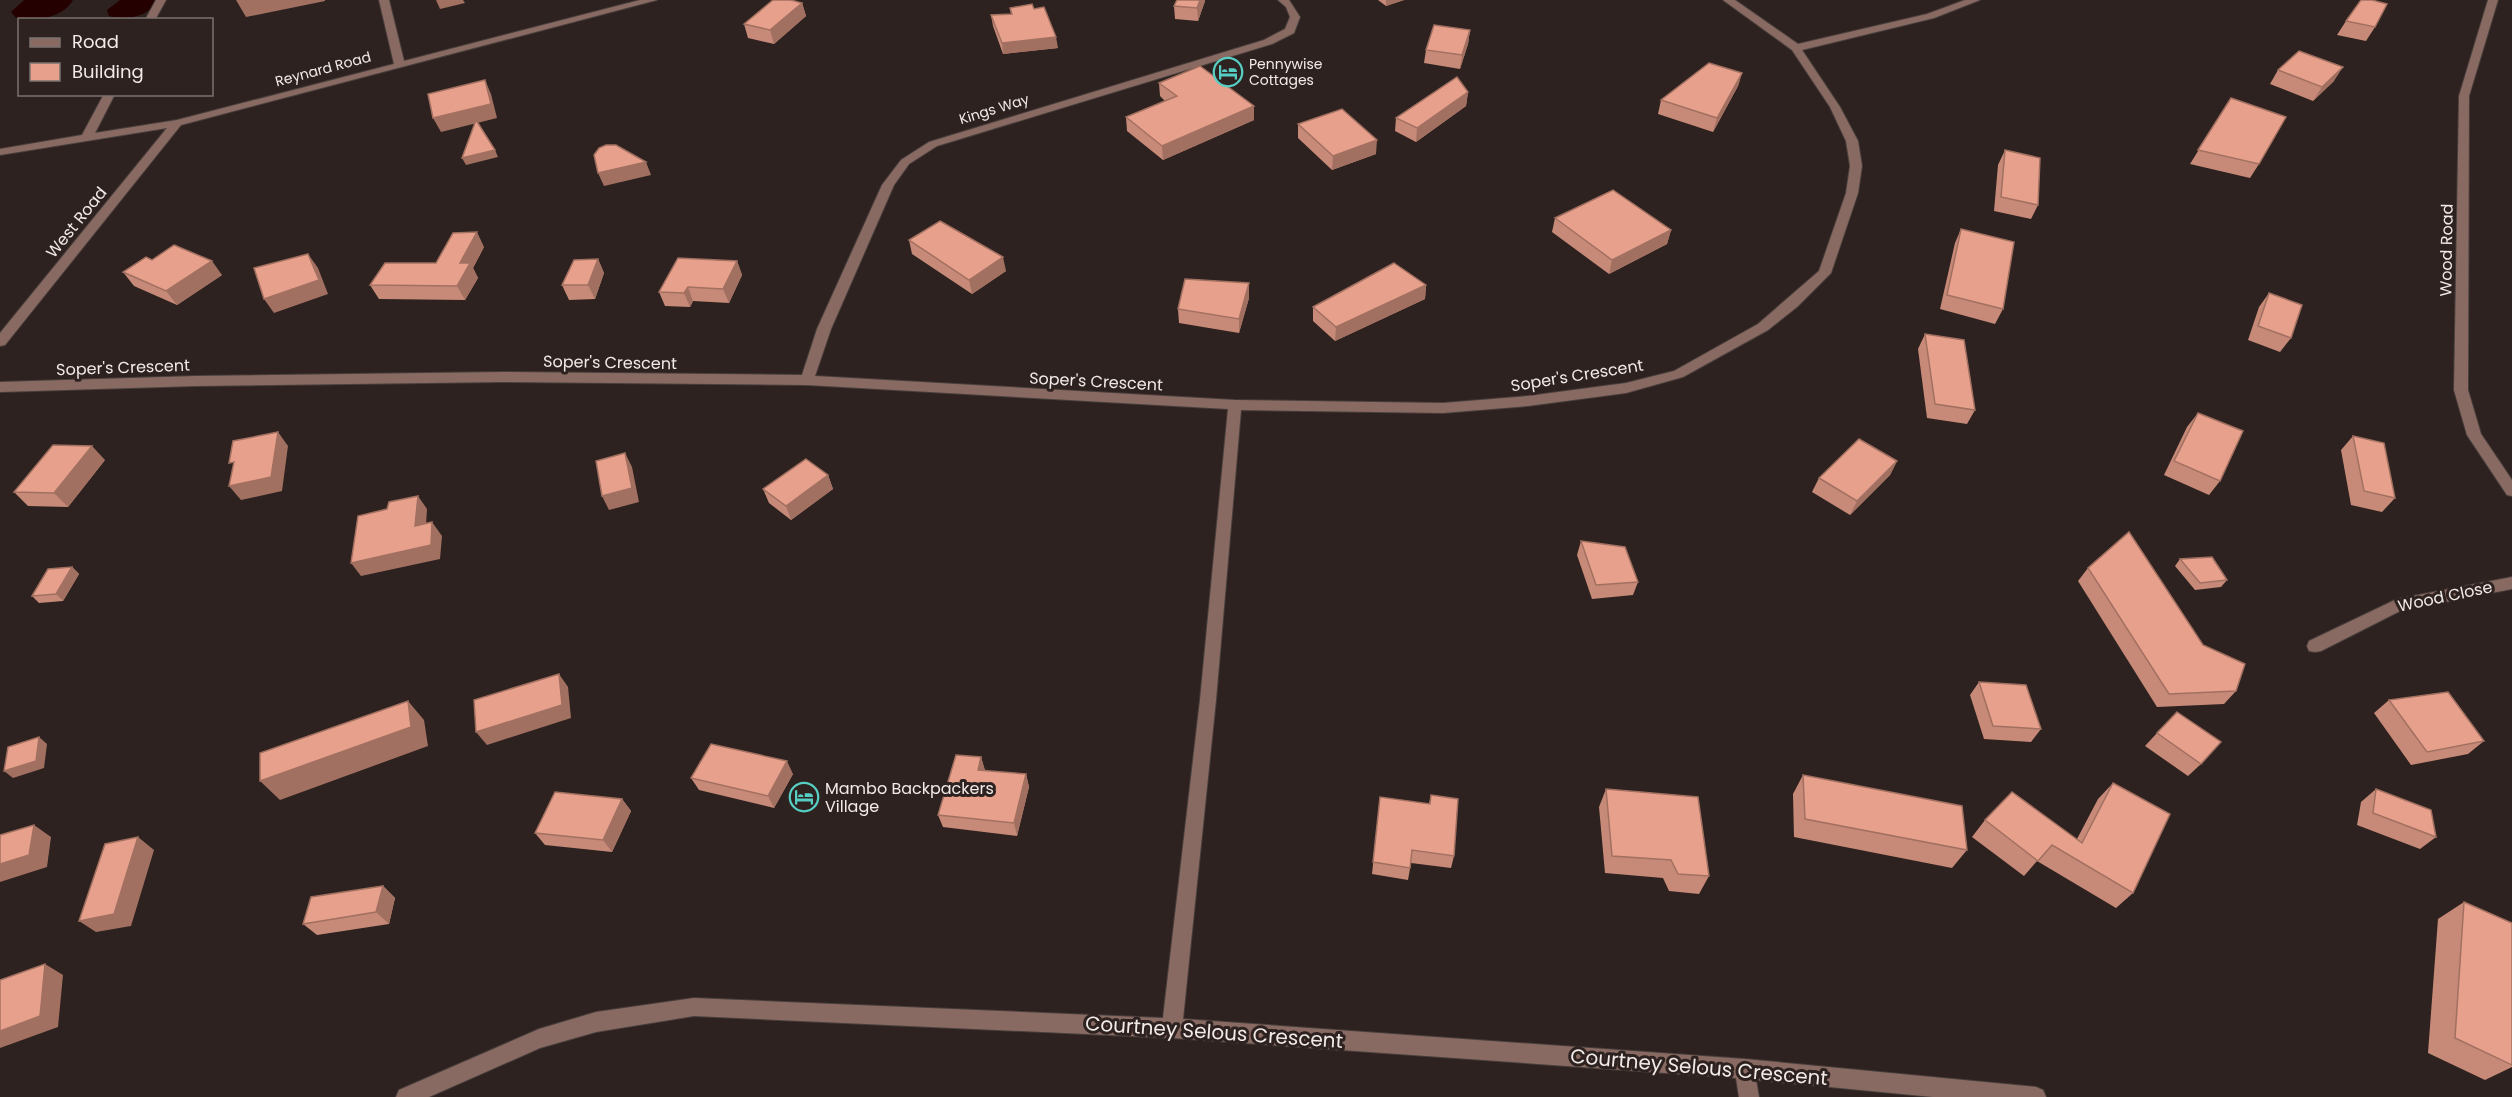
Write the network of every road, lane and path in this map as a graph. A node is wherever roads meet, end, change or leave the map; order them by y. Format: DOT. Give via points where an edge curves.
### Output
graph roads {
  1 [pos="161,0"];
  2 [pos="384,0"];
  3 [pos="651,0"];
  4 [pos="1283,0"];
  5 [pos="1728,0"];
  6 [pos="1975,0"];
  7 [pos="2493,0"];
  8 [pos="151,18"];
  9 [pos="1796,48"];
  10 [pos="399,64"];
  11 [pos="109,96"];
  12 [pos="177,123"];
  13 [pos="87,137"];
  14 [pos="0,152"];
  15 [pos="0,342"];
  16 [pos="807,380"];
  17 [pos="0,387"];
  18 [pos="1235,405"];
  19 [pos="2512,491"];
  20 [pos="2512,583"];
  21 [pos="2315,646"];
  22 [pos="1172,1028"];
  23 [pos="1745,1069"];
  24 [pos="405,1097"];
  25 [pos="1749,1097"];
  26 [pos="2036,1097"];
  1 -- 8 [label="street"];
  2 -- 10 [label="street"];
  3 -- 10 [label="street, Reynard Road"];
  4 -- 16 [label="street, Kings Way" via="1295,17 1290,31 1268,42 933,144 905,162 888,185 824,329"];
  5 -- 9 [label="street, Soper's Crescent"];
  6 -- 9 [label="street" via="1930,16"];
  7 -- 19 [label="street, Wood Road" via="2464,96 2461,390 2474,435"];
  9 -- 18 [label="street, Soper's Crescent" via="1839,115 1852,141 1856,165 1852,193 1826,273 1763,327 1678,374 1626,388 1443,408"];
  10 -- 12 [label="street, Reynard Road"];
  11 -- 13 [label="street"];
  12 -- 13 [label="street, Reynard Road"];
  12 -- 15 [label="street, West Road"];
  13 -- 14 [label="street, Reynard Road"];
  16 -- 17 [label="street, Soper's Crescent" via="502,377"];
  16 -- 18 [label="street, Soper's Crescent"];
  18 -- 22 [label="street"];
  20 -- 21 [label="street, Wood Close" via="2397,605"];
  22 -- 23 [label="street, Courtney Selous Crescent"];
  22 -- 24 [label="street, Courtney Selous Crescent" via="694,1007 596,1022 539,1039"];
  23 -- 25 [label="street"];
  23 -- 26 [label="street, Courtney Selous Crescent"];
}
